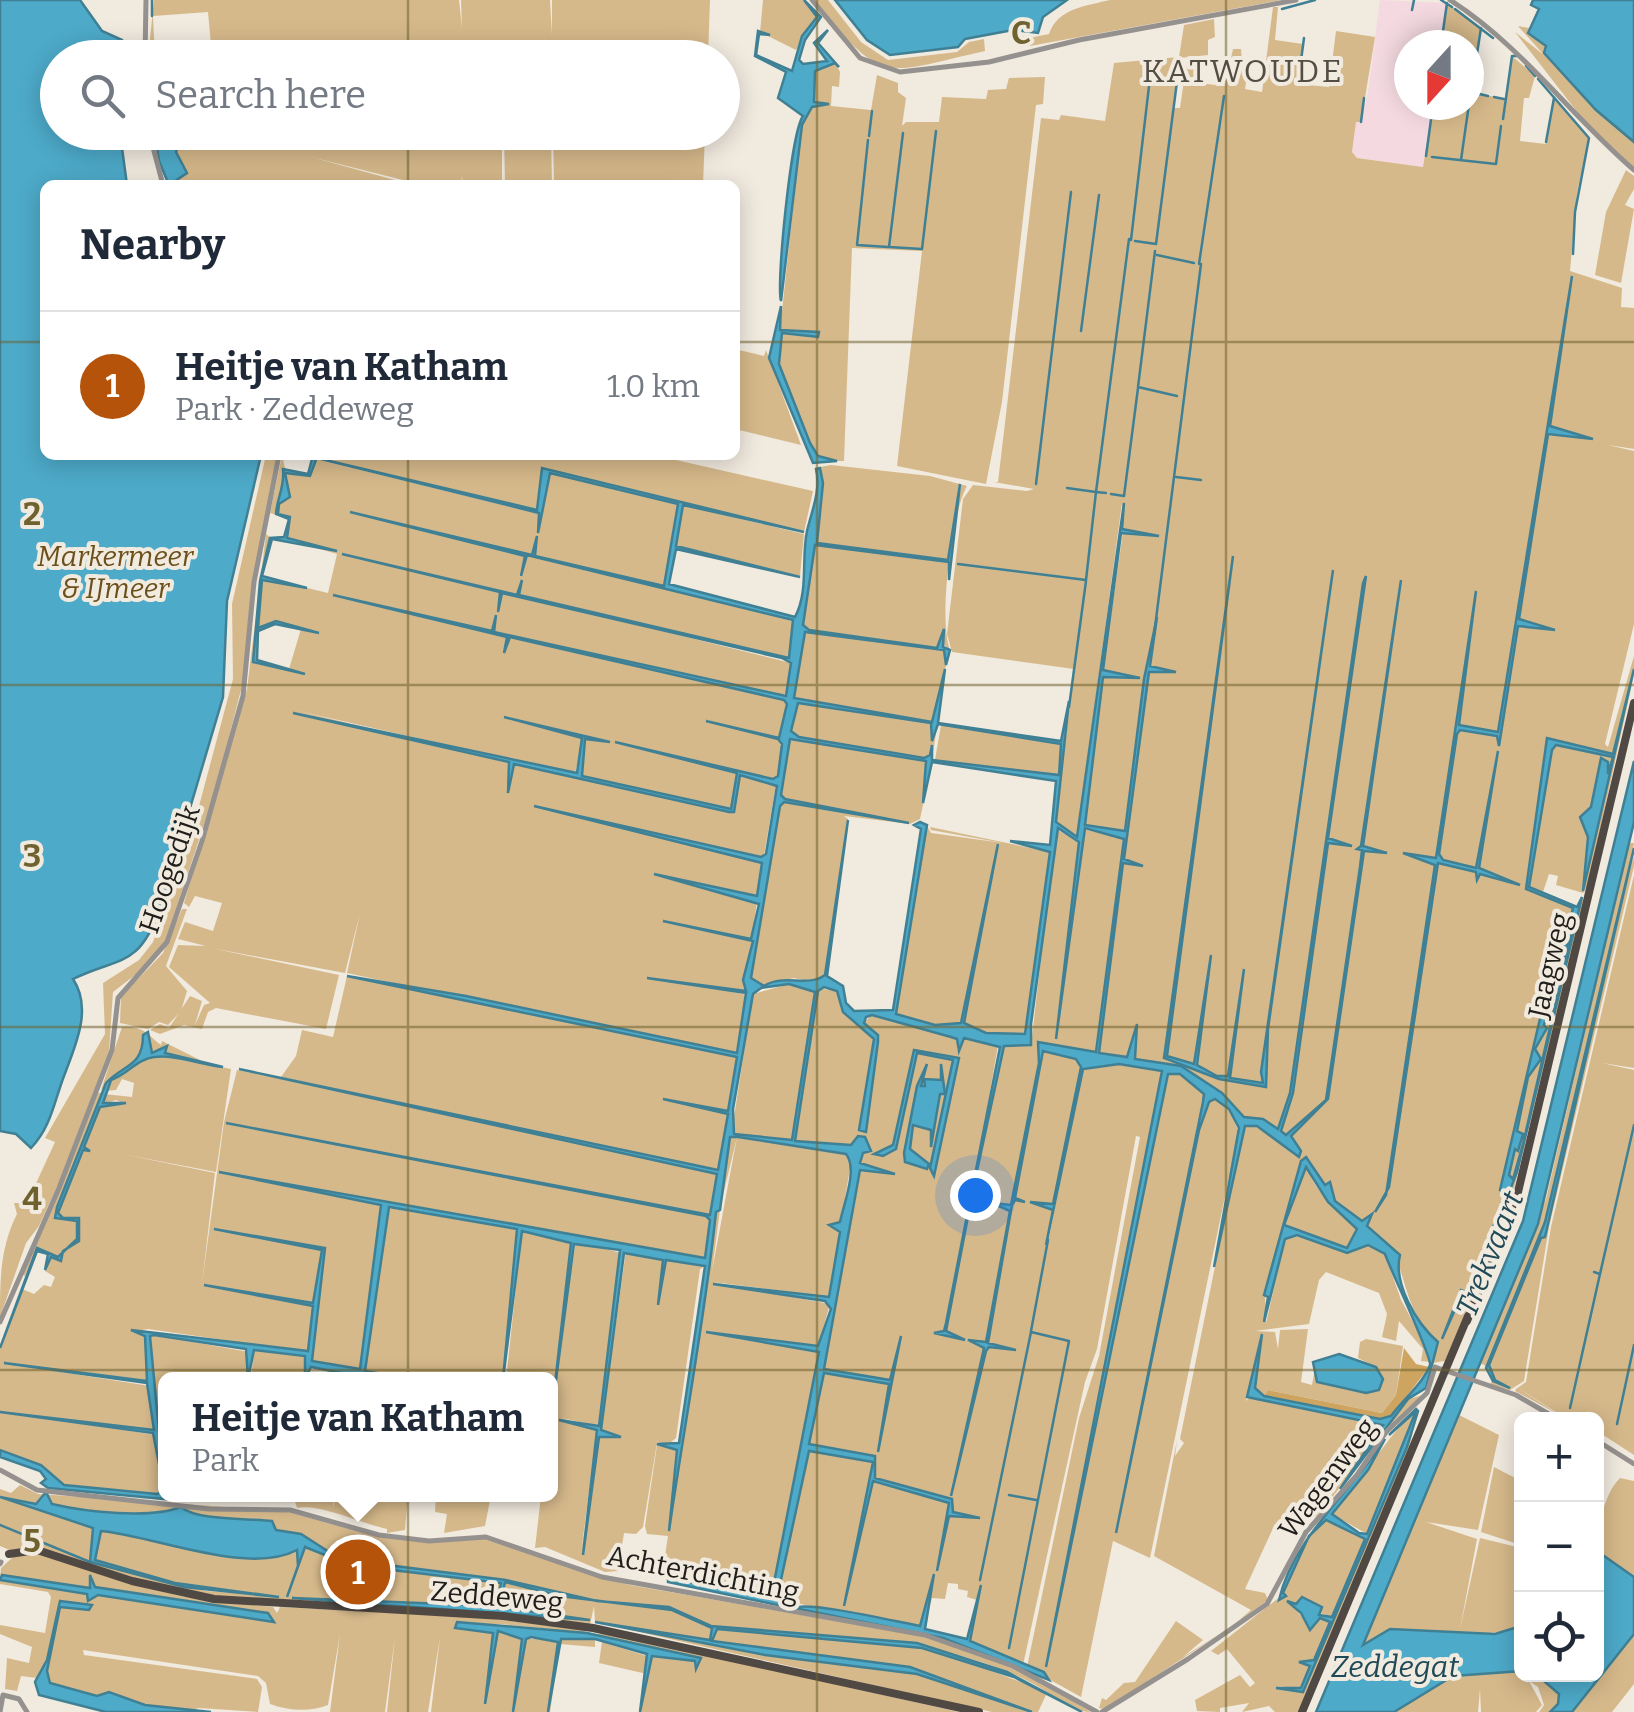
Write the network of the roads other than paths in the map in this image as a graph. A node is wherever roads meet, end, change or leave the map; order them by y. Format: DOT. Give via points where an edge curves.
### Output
graph roads {
  1 [pos="146,0"];
  2 [pos="812,0"];
  3 [pos="1296,0"];
  4 [pos="1450,0"];
  5 [pos="146,40"];
  6 [pos="154,150"];
  7 [pos="1634,170"];
  8 [pos="162,180"];
  9 [pos="278,460"];
  10 [pos="1634,703"];
  11 [pos="0,1322"];
  12 [pos="1446,1370"];
  13 [pos="1545,1412"];
  14 [pos="1604,1445"];
  15 [pos="1634,1464"];
  16 [pos="0,1470"];
  17 [pos="4,1552"];
  18 [pos="0,1562"];
  19 [pos="0,1712"];
  20 [pos="28,1712"];
  21 [pos="979,1712"];
  22 [pos="1099,1712"];
  23 [pos="1302,1712"];
  1 -- 5 [label="street"];
  2 -- 3 [label="street" via="860,58 900,72 989,62"];
  4 -- 7 [label="street" via="1527,60"];
  6 -- 8 [label="street"];
  9 -- 11 [label="street, Hoogedijk" via="256,570 243,696 202,841 167,942 118,998 112,1050"];
  10 -- 12 [label="main road, Jaagweg" via="1522,1179"];
  12 -- 13 [label="street"];
  12 -- 22 [label="street, Wagenweg" via="1436,1367 1427,1393 1386,1432 1306,1532 1267,1604"];
  12 -- 23 [label="main road"];
  14 -- 15 [label="street"];
  16 -- 22 [label="street, Achterdichting" via="34,1489 209,1509 290,1510 423,1540 486,1537 607,1578 924,1635 1013,1666"];
  17 -- 18 [label="main road"];
  17 -- 21 [label="main road, Zeddeweg" via="36,1550 214,1599 502,1616 593,1628"];
  19 -- 20 [label="street" via="3,1695"];
}
